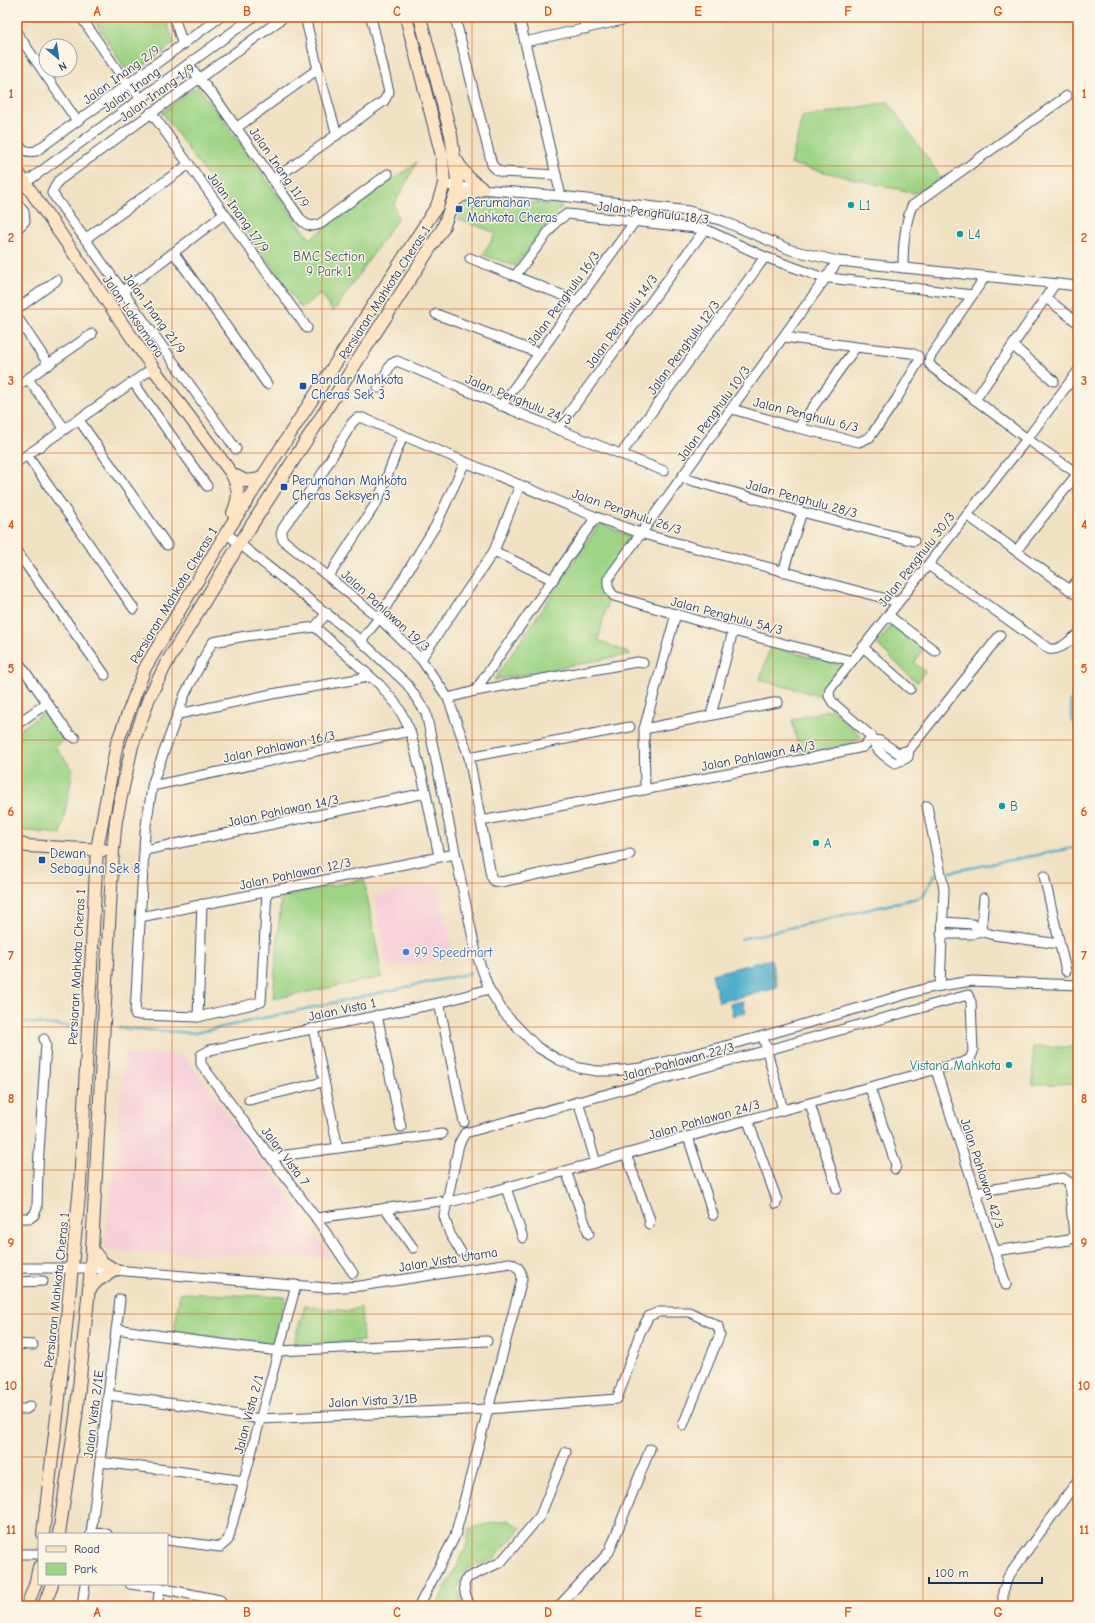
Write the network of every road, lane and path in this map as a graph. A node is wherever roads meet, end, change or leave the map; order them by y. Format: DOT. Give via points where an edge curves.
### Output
graph roads {
  1 [pos="81,17"];
  2 [pos="174,17"];
  3 [pos="220,17"];
  4 [pos="284,17"];
  5 [pos="305,17"];
  6 [pos="371,17"];
  7 [pos="406,17"];
  8 [pos="420,17"];
  9 [pos="454,17"];
  10 [pos="519,17"];
  11 [pos="583,17"];
  12 [pos="636,17"];
  13 [pos="248,19"];
  14 [pos="586,29"];
  15 [pos="17,33"];
  16 [pos="525,42"];
  17 [pos="183,45"];
  18 [pos="188,64"];
  19 [pos="318,69"];
  20 [pos="199,78"];
  21 [pos="126,84"];
  22 [pos="1067,96"];
  23 [pos="137,101"];
  24 [pos="151,112"];
  25 [pos="77,122"];
  26 [pos="236,128"];
  27 [pos="337,135"];
  28 [pos="17,142"];
  29 [pos="454,156"];
  30 [pos="189,164"];
  31 [pos="17,171"];
  32 [pos="388,174"];
  33 [pos="556,176"];
  34 [pos="273,180"];
  35 [pos="25,183"];
  36 [pos="444,184"];
  37 [pos="458,187"];
  38 [pos="483,189"];
  39 [pos="52,193"];
  40 [pos="561,196"];
  41 [pos="17,203"];
  42 [pos="452,203"];
  43 [pos="646,206"];
  44 [pos="224,214"];
  45 [pos="634,221"];
  46 [pos="17,229"];
  47 [pos="706,229"];
  48 [pos="85,239"];
  49 [pos="174,253"];
  50 [pos="765,257"];
  51 [pos="470,258"];
  52 [pos="838,261"];
  53 [pos="903,268"];
  54 [pos="515,276"];
  55 [pos="985,277"];
  56 [pos="827,278"];
  57 [pos="57,280"];
  58 [pos="1055,284"];
  59 [pos="1078,286"];
  60 [pos="123,291"];
  61 [pos="972,295"];
  62 [pos="1046,298"];
  63 [pos="576,301"];
  64 [pos="17,309"];
  65 [pos="436,314"];
  66 [pos="17,317"];
  67 [pos="1078,323"];
  68 [pos="306,328"];
  69 [pos="92,334"];
  70 [pos="787,338"];
  71 [pos="1013,346"];
  72 [pos="856,347"];
  73 [pos="539,353"];
  74 [pos="49,365"];
  75 [pos="153,368"];
  76 [pos="1078,371"];
  77 [pos="28,379"];
  78 [pos="1054,381"];
  79 [pos="133,382"];
  80 [pos="267,384"];
  81 [pos="17,386"];
  82 [pos="378,388"];
  83 [pos="975,400"];
  84 [pos="500,406"];
  85 [pos="734,410"];
  86 [pos="79,420"];
  87 [pos="798,428"];
  88 [pos="65,429"];
  89 [pos="557,429"];
  90 [pos="403,435"];
  91 [pos="1027,439"];
  92 [pos="236,449"];
  93 [pos="621,454"];
  94 [pos="27,456"];
  95 [pos="17,462"];
  96 [pos="465,462"];
  97 [pos="664,471"];
  98 [pos="232,474"];
  99 [pos="1078,474"];
  100 [pos="683,478"];
  101 [pos="261,479"];
  102 [pos="520,485"];
  103 [pos="207,486"];
  104 [pos="802,512"];
  105 [pos="967,515"];
  106 [pos="596,517"];
  107 [pos="226,533"];
  108 [pos="282,534"];
  109 [pos="643,534"];
  110 [pos="914,541"];
  111 [pos="240,543"];
  112 [pos="167,545"];
  113 [pos="494,551"];
  114 [pos="1016,551"];
  115 [pos="17,552"];
  116 [pos="928,565"];
  117 [pos="783,572"];
  118 [pos="329,576"];
  119 [pos="608,579"];
  120 [pos="1078,579"];
  121 [pos="553,580"];
  122 [pos="1070,590"];
  123 [pos="1078,596"];
  124 [pos="898,602"];
  125 [pos="134,609"];
  126 [pos="327,613"];
  127 [pos="676,614"];
  128 [pos="888,616"];
  129 [pos="379,618"];
  130 [pos="314,627"];
  131 [pos="733,631"];
  132 [pos="1078,634"];
  133 [pos="1000,635"];
  134 [pos="361,641"];
  135 [pos="863,647"];
  136 [pos="935,651"];
  137 [pos="421,659"];
  138 [pos="17,660"];
  139 [pos="852,661"];
  140 [pos="643,663"];
  141 [pos="105,675"];
  142 [pos="369,677"];
  143 [pos="910,689"];
  144 [pos="475,691"];
  145 [pos="448,698"];
  146 [pos="778,702"];
  147 [pos="47,703"];
  148 [pos="178,714"];
  149 [pos="711,716"];
  150 [pos="17,724"];
  151 [pos="630,727"];
  152 [pos="644,729"];
  153 [pos="410,732"];
  154 [pos="76,738"];
  155 [pos="873,739"];
  156 [pos="469,757"];
  157 [pos="152,786"];
  158 [pos="645,790"];
  159 [pos="426,793"];
  160 [pos="927,806"];
  161 [pos="481,821"];
  162 [pos="17,843"];
  163 [pos="97,850"];
  164 [pos="114,850"];
  165 [pos="145,850"];
  166 [pos="455,854"];
  167 [pos="630,854"];
  168 [pos="439,856"];
  169 [pos="1044,876"];
  170 [pos="267,891"];
  171 [pos="984,898"];
  172 [pos="202,904"];
  173 [pos="140,917"];
  174 [pos="942,922"];
  175 [pos="980,932"];
  176 [pos="941,934"];
  177 [pos="1059,944"];
  178 [pos="1066,971"];
  179 [pos="1078,984"];
  180 [pos="940,986"];
  181 [pos="489,989"];
  182 [pos="440,1002"];
  183 [pos="377,1015"];
  184 [pos="198,1017"];
  185 [pos="313,1028"];
  186 [pos="763,1036"];
  187 [pos="44,1039"];
  188 [pos="766,1051"];
  189 [pos="201,1055"];
  190 [pos="970,1059"];
  191 [pos="936,1070"];
  192 [pos="323,1082"];
  193 [pos="870,1088"];
  194 [pos="249,1100"];
  195 [pos="578,1101"];
  196 [pos="810,1104"];
  197 [pos="784,1110"];
  198 [pos="748,1121"];
  199 [pos="464,1122"];
  200 [pos="401,1127"];
  201 [pos="442,1134"];
  202 [pos="688,1137"];
  203 [pos="338,1148"];
  204 [pos="626,1154"];
  205 [pos="272,1157"];
  206 [pos="596,1163"];
  207 [pos="895,1169"];
  208 [pos="566,1171"];
  209 [pos="506,1188"];
  210 [pos="837,1188"];
  211 [pos="975,1192"];
  212 [pos="442,1202"];
  213 [pos="776,1204"];
  214 [pos="385,1208"];
  215 [pos="713,1215"];
  216 [pos="17,1218"];
  217 [pos="316,1218"];
  218 [pos="650,1224"];
  219 [pos="589,1234"];
  220 [pos="523,1238"];
  221 [pos="1074,1238"];
  222 [pos="413,1248"];
  223 [pos="92,1249"];
  224 [pos="995,1251"];
  225 [pos="461,1252"];
  226 [pos="17,1268"];
  227 [pos="73,1268"];
  228 [pos="91,1268"];
  229 [pos="115,1270"];
  230 [pos="353,1272"];
  231 [pos="43,1281"];
  232 [pos="17,1282"];
  233 [pos="296,1285"];
  234 [pos="1006,1285"];
  235 [pos="89,1290"];
  236 [pos="120,1300"];
  237 [pos="116,1329"];
  238 [pos="487,1341"];
  239 [pos="17,1344"];
  240 [pos="33,1345"];
  241 [pos="279,1351"];
  242 [pos="108,1395"];
  243 [pos="30,1406"];
  244 [pos="17,1409"];
  245 [pos="488,1409"];
  246 [pos="260,1419"];
  247 [pos="683,1425"];
  248 [pos="650,1449"];
  249 [pos="566,1452"];
  250 [pos="100,1462"];
  251 [pos="1078,1480"];
  252 [pos="243,1481"];
  253 [pos="43,1533"];
  254 [pos="59,1533"];
  255 [pos="91,1533"];
  256 [pos="168,1540"];
  257 [pos="17,1554"];
  258 [pos="38,1554"];
  259 [pos="38,1572"];
  260 [pos="52,1585"];
  261 [pos="85,1585"];
  262 [pos="138,1585"];
  263 [pos="160,1588"];
  264 [pos="27,1606"];
  265 [pos="44,1606"];
  266 [pos="82,1606"];
  267 [pos="157,1606"];
  268 [pos="225,1606"];
  269 [pos="419,1606"];
  270 [pos="470,1606"];
  271 [pos="559,1606"];
  272 [pos="1003,1606"];
  1 -- 21 [label="street"];
  2 -- 17 [label="street"];
  3 -- 17 [label="street, Jalan Inang 2/9"];
  4 -- 20 [label="street, Jalan Inang 1/9"];
  5 -- 19 [label="street"];
  6 -- 27 [label="street" via="389,92 384,101"];
  7 -- 36 [label="main road, Persiaran Mahkota Cheras 1" via="442,156"];
  8 -- 29 [label="main road, Persiaran Mahkota Cheras 1" via="451,135"];
  9 -- 33 [label="street" via="492,165 502,172"];
  10 -- 16 [label="street"];
  11 -- 14 [label="street"];
  12 -- 14 [label="street"];
  13 -- 18 [label="street, Jalan Inang"];
  14 -- 16 [label="street"];
  15 -- 25 [label="street"];
  16 -- 33 [label="street"];
  17 -- 21 [label="street, Jalan Inang 2/9"];
  18 -- 20 [label="street, Jalan Inang 11/9"];
  18 -- 23 [label="street, Jalan Inang"];
  19 -- 26 [label="street"];
  19 -- 27 [label="street"];
  20 -- 24 [label="street, Jalan Inang 1/9"];
  20 -- 26 [label="street, Jalan Inang 11/9"];
  21 -- 23 [label="street"];
  21 -- 25 [label="street, Jalan Inang 2/9"];
  22 -- 53 [label="street" via="912,206 908,215 903,249"];
  23 -- 35 [label="street, Jalan Inang"];
  24 -- 30 [label="street, Jalan Inang 17/9"];
  24 -- 39 [label="street, Jalan Inang 1/9" via="58,180"];
  25 -- 28 [label="street, Jalan Inang 2/9" via="36,152 22,150"];
  26 -- 34 [label="street, Jalan Inang 11/9"];
  27 -- 34 [label="street"];
  29 -- 37 [label="main road, Persiaran Mahkota Cheras 1"];
  29 -- 38 [label="main road" via="470,181"];
  30 -- 44 [label="street, Jalan Inang 17/9"];
  30 -- 48 [label="street"];
  31 -- 35 [label="main road, Jalan Laksamana"];
  32 -- 34 [label="street, Jalan Inang 11/9" via="320,224 313,226 302,221"];
  33 -- 40 [label="street"];
  35 -- 75 [label="main road, Jalan Laksamana"];
  36 -- 37 [label="street"];
  36 -- 101 [label="main road, Persiaran Mahkota Cheras 1" via="437,206"];
  37 -- 38 [label="street"];
  37 -- 42 [label="main road, Persiaran Mahkota Cheras 1"];
  38 -- 40 [label="street"];
  38 -- 42 [label="main road" via="461,196"];
  39 -- 48 [label="street, Jalan Inang 21/9"];
  40 -- 43 [label="street"];
  41 -- 46 [label="street" via="24,212 25,221"];
  42 -- 111 [label="main road, Persiaran Mahkota Cheras 1" via="443,228"];
  43 -- 45 [label="street, Jalan Penghulu 16/3"];
  43 -- 52 [label="street" via="689,211 723,221 791,250"];
  44 -- 49 [label="street"];
  44 -- 68 [label="street, Jalan Inang 17/9"];
  45 -- 47 [label="street, Jalan Penghulu 18/3"];
  45 -- 54 [label="street, Jalan Penghulu 18/3" via="567,214 556,222"];
  45 -- 63 [label="street, Jalan Penghulu 16/3"];
  47 -- 50 [label="street, Jalan Penghulu 18/3"];
  47 -- 89 [label="street, Jalan Penghulu 14/3"];
  48 -- 60 [label="street, Jalan Inang 21/9"];
  49 -- 60 [label="street"];
  49 -- 80 [label="street"];
  50 -- 56 [label="street, Jalan Penghulu 18/3"];
  50 -- 93 [label="street, Jalan Penghulu 12/3"];
  51 -- 54 [label="street"];
  52 -- 53 [label="street"];
  52 -- 56 [label="street, Jalan Penghulu 10/3"];
  53 -- 55 [label="street"];
  54 -- 63 [label="street"];
  55 -- 58 [label="street"];
  55 -- 61 [label="street"];
  56 -- 61 [label="street, Jalan Penghulu 18/3"];
  56 -- 70 [label="street, Jalan Penghulu 10/3"];
  57 -- 64 [label="street"];
  58 -- 59 [label="street"];
  58 -- 62 [label="street"];
  60 -- 92 [label="street, Jalan Inang 21/9"];
  61 -- 83 [label="street" via="930,357 929,363"];
  62 -- 67 [label="street"];
  62 -- 71 [label="street"];
  63 -- 73 [label="street, Jalan Penghulu 16/3"];
  65 -- 73 [label="street"];
  66 -- 74 [label="street"];
  69 -- 74 [label="street"];
  70 -- 72 [label="street"];
  70 -- 85 [label="street, Jalan Penghulu 10/3"];
  71 -- 78 [label="street"];
  71 -- 83 [label="street"];
  72 -- 87 [label="street"];
  72 -- 87 [label="street, Jalan Penghulu 6/3" via="911,353 918,356 919,361 870,437 859,442"];
  73 -- 84 [label="street, Jalan Penghulu 16/3"];
  74 -- 77 [label="street"];
  75 -- 79 [label="street"];
  75 -- 98 [label="main road, Jalan Laksamana"];
  76 -- 91 [label="street, Jalan Penghulu 30/3"];
  77 -- 81 [label="street"];
  77 -- 88 [label="street"];
  79 -- 86 [label="street"];
  79 -- 103 [label="street"];
  82 -- 84 [label="street, Jalan Penghulu 24/3" via="391,364 397,361"];
  83 -- 91 [label="street"];
  84 -- 89 [label="street, Jalan Penghulu 24/3"];
  85 -- 87 [label="street, Jalan Penghulu 6/3"];
  85 -- 100 [label="street, Jalan Penghulu 10/3"];
  86 -- 88 [label="street"];
  86 -- 112 [label="street"];
  88 -- 94 [label="street"];
  89 -- 93 [label="street, Jalan Penghulu 24/3"];
  90 -- 96 [label="street, Jalan Penghulu 26/3"];
  90 -- 108 [label="street, Jalan Penghulu 26/3" via="363,418 357,418 320,477 283,528"];
  90 -- 118 [label="street" via="378,500"];
  91 -- 99 [label="street"];
  91 -- 105 [label="street, Jalan Penghulu 30/3"];
  93 -- 97 [label="street, Jalan Penghulu 24/3"];
  94 -- 95 [label="street"];
  94 -- 125 [label="street"];
  96 -- 102 [label="street, Jalan Penghulu 26/3"];
  96 -- 129 [label="street" via="436,525"];
  98 -- 101 [label="main road" via="246,481"];
  98 -- 107 [label="main road, Jalan Laksamana" via="238,488 238,497"];
  99 -- 114 [label="street"];
  100 -- 104 [label="street, Jalan Penghulu 28/3"];
  100 -- 109 [label="street, Jalan Penghulu 10/3"];
  101 -- 107 [label="main road, Persiaran Mahkota Cheras 1"];
  102 -- 106 [label="street, Jalan Penghulu 26/3"];
  102 -- 113 [label="street"];
  104 -- 110 [label="street, Jalan Penghulu 28/3"];
  104 -- 117 [label="street"];
  105 -- 114 [label="street"];
  105 -- 116 [label="street, Jalan Penghulu 30/3"];
  106 -- 109 [label="street, Jalan Penghulu 26/3"];
  106 -- 121 [label="street"];
  107 -- 111 [label="street"];
  107 -- 163 [label="main road, Persiaran Mahkota Cheras 1" via="145,668 117,743"];
  108 -- 118 [label="street, Jalan Pahlawan 19/3" via="283,540"];
  109 -- 117 [label="street, Jalan Penghulu 26/3"];
  109 -- 119 [label="street, Jalan Penghulu 10/3"];
  111 -- 126 [label="street"];
  111 -- 164 [label="main road, Persiaran Mahkota Cheras 1" via="166,664 149,698 132,746 116,820"];
  113 -- 121 [label="street"];
  113 -- 137 [label="street"];
  114 -- 122 [label="street"];
  115 -- 141 [label="street"];
  116 -- 124 [label="street, Jalan Penghulu 30/3"];
  116 -- 132 [label="street" via="1049,649 1059,648"];
  117 -- 124 [label="street, Jalan Penghulu 26/3"];
  118 -- 129 [label="street, Jalan Pahlawan 19/3"];
  119 -- 127 [label="street, Jalan Penghulu 5A/3" via="610,593 614,596"];
  120 -- 122 [label="street"];
  121 -- 144 [label="street"];
  122 -- 123 [label="street"];
  124 -- 128 [label="street, Jalan Penghulu 30/3"];
  126 -- 130 [label="street"];
  126 -- 134 [label="street"];
  127 -- 131 [label="street, Jalan Penghulu 5A/3"];
  127 -- 152 [label="street"];
  128 -- 135 [label="street, Jalan Penghulu 30/3"];
  128 -- 136 [label="street"];
  129 -- 134 [label="street"];
  129 -- 137 [label="street, Jalan Pahlawan 19/3"];
  130 -- 142 [label="street"];
  130 -- 148 [label="street" via="213,642 185,694"];
  131 -- 139 [label="street, Jalan Penghulu 5A/3"];
  131 -- 149 [label="street"];
  133 -- 155 [label="street" via="909,750 898,753"];
  134 -- 166 [label="street" via="407,684 426,713"];
  135 -- 139 [label="street, Jalan Penghulu 30/3"];
  135 -- 143 [label="street"];
  137 -- 145 [label="street, Jalan Pahlawan 19/3"];
  138 -- 147 [label="street"];
  139 -- 155 [label="street, Jalan Penghulu 30/3" via="830,689 829,696 833,703"];
  140 -- 144 [label="street"];
  142 -- 148 [label="street"];
  142 -- 153 [label="street" via="380,685 397,705"];
  144 -- 145 [label="street"];
  145 -- 156 [label="street, Jalan Pahlawan 19/3"];
  146 -- 149 [label="street"];
  147 -- 150 [label="street"];
  147 -- 154 [label="street" via="69,734"];
  148 -- 157 [label="street"];
  149 -- 152 [label="street"];
  151 -- 156 [label="street"];
  152 -- 158 [label="street"];
  153 -- 157 [label="street, Jalan Pahlawan 16/3"];
  153 -- 159 [label="street"];
  155 -- 158 [label="street, Jalan Pahlawan 4A/3" via="863,747"];
  156 -- 161 [label="street, Jalan Pahlawan 19/3"];
  157 -- 165 [label="street"];
  158 -- 161 [label="street, Jalan Pahlawan 4A/3"];
  159 -- 165 [label="street, Jalan Pahlawan 14/3"];
  159 -- 168 [label="street"];
  160 -- 174 [label="street" via="943,878"];
  161 -- 167 [label="street, Jalan Pahlawan 19/3" via="494,882"];
  162 -- 163 [label="main road" via="27,846"];
  163 -- 164 [label="main road"];
  163 -- 227 [label="main road, Persiaran Mahkota Cheras 1" via="80,1186"];
  164 -- 223 [label="main road, Persiaran Mahkota Cheras 1"];
  165 -- 173 [label="street"];
  166 -- 168 [label="street, Jalan Pahlawan 12/3"];
  166 -- 181 [label="street" via="476,953"];
  168 -- 170 [label="street, Jalan Pahlawan 12/3"];
  169 -- 177 [label="street"];
  170 -- 172 [label="street, Jalan Pahlawan 12/3"];
  170 -- 184 [label="street" via="261,1002"];
  171 -- 175 [label="street"];
  172 -- 173 [label="street, Jalan Pahlawan 12/3"];
  172 -- 184 [label="street"];
  173 -- 184 [label="street" via="135,1014"];
  174 -- 175 [label="street" via="973,924"];
  174 -- 176 [label="street"];
  175 -- 176 [label="street"];
  175 -- 177 [label="street"];
  176 -- 180 [label="street"];
  177 -- 178 [label="street"];
  179 -- 180 [label="street" via="972,981"];
  180 -- 186 [label="street"];
  181 -- 182 [label="street, Jalan Vista 1"];
  181 -- 186 [label="street" via="504,1013 537,1047 579,1068 597,1071 641,1068"];
  182 -- 183 [label="street, Jalan Vista 1"];
  182 -- 199 [label="street"];
  183 -- 185 [label="street, Jalan Vista 1"];
  183 -- 200 [label="street"];
  185 -- 189 [label="street, Jalan Vista 1" via="210,1050"];
  185 -- 192 [label="street"];
  186 -- 188 [label="street"];
  187 -- 216 [label="street" via="37,1208 30,1218"];
  188 -- 190 [label="street, Jalan Pahlawan 22/3" via="968,995 971,1002 973,1052"];
  188 -- 195 [label="street, Jalan Pahlawan 22/3"];
  188 -- 197 [label="street"];
  189 -- 205 [label="street, Jalan Vista 7" via="201,1064"];
  190 -- 191 [label="street, Jalan Pahlawan 24/3"];
  191 -- 193 [label="street, Jalan Pahlawan 24/3"];
  191 -- 211 [label="street, Jalan Pahlawan 42/3"];
  192 -- 194 [label="street"];
  192 -- 203 [label="street"];
  193 -- 196 [label="street, Jalan Pahlawan 24/3"];
  193 -- 207 [label="street" via="896,1165"];
  195 -- 206 [label="street"];
  195 -- 212 [label="street, Jalan Pahlawan 22/3" via="465,1132"];
  196 -- 197 [label="street, Jalan Pahlawan 24/3"];
  196 -- 210 [label="street"];
  197 -- 198 [label="street, Jalan Pahlawan 24/3"];
  198 -- 202 [label="street, Jalan Pahlawan 24/3"];
  198 -- 213 [label="street" via="777,1200"];
  201 -- 203 [label="street"];
  202 -- 204 [label="street, Jalan Pahlawan 24/3"];
  202 -- 215 [label="street"];
  203 -- 205 [label="street"];
  204 -- 206 [label="street, Jalan Pahlawan 24/3"];
  204 -- 218 [label="street"];
  205 -- 217 [label="street, Jalan Vista 7"];
  206 -- 208 [label="street, Jalan Pahlawan 24/3"];
  208 -- 209 [label="street, Jalan Pahlawan 24/3"];
  208 -- 219 [label="street"];
  209 -- 212 [label="street, Jalan Pahlawan 24/3"];
  209 -- 220 [label="street"];
  211 -- 221 [label="street" via="1063,1178 1069,1182"];
  211 -- 224 [label="street, Jalan Pahlawan 42/3"];
  212 -- 214 [label="street, Jalan Pahlawan 24/3"];
  212 -- 225 [label="street" via="450,1234"];
  214 -- 217 [label="street, Jalan Pahlawan 24/3"];
  214 -- 222 [label="street"];
  217 -- 230 [label="street, Jalan Vista 7"];
  221 -- 224 [label="street"];
  223 -- 228 [label="main road, Persiaran Mahkota Cheras 1"];
  223 -- 229 [label="main road" via="102,1262"];
  224 -- 234 [label="street, Jalan Pahlawan 42/3"];
  226 -- 227 [label="street, Jalan Vista Utama"];
  227 -- 228 [label="street, Jalan Vista Utama"];
  227 -- 253 [label="main road, Persiaran Mahkota Cheras 1"];
  228 -- 229 [label="street, Jalan Vista Utama"];
  228 -- 235 [label="main road, Persiaran Mahkota Cheras 1"];
  229 -- 233 [label="street, Jalan Vista Utama"];
  229 -- 235 [label="main road" via="97,1281"];
  231 -- 232 [label="street"];
  233 -- 241 [label="street, Jalan Vista 2/1"];
  233 -- 245 [label="street, Jalan Vista Utama" via="327,1288 360,1286 476,1267 514,1264 521,1271 522,1280"];
  235 -- 254 [label="main road, Persiaran Mahkota Cheras 1" via="76,1417"];
  236 -- 237 [label="street, Jalan Vista 2/1E"];
  237 -- 241 [label="street"];
  237 -- 242 [label="street, Jalan Vista 2/1E"];
  238 -- 241 [label="street"];
  239 -- 240 [label="street"];
  241 -- 246 [label="street, Jalan Vista 2/1"];
  242 -- 246 [label="street, Jalan Vista 3/1B"];
  242 -- 250 [label="street, Jalan Vista 2/1E"];
  243 -- 244 [label="street" via="26,1409"];
  245 -- 246 [label="street, Jalan Vista 3/1B"];
  245 -- 247 [label="street, Jalan Vista 3/1B" via="617,1399 640,1333 649,1316 659,1312 689,1312 718,1326 720,1334"];
  245 -- 269 [label="street, Jalan Vista Utama" via="455,1536"];
  246 -- 252 [label="street, Jalan Vista 2/1"];
  248 -- 271 [label="street" via="609,1552"];
  249 -- 270 [label="street" via="540,1516 501,1562 467,1578 464,1584"];
  250 -- 252 [label="street"];
  250 -- 255 [label="street, Jalan Vista 2/1E"];
  251 -- 272 [label="street" via="1008,1577 1003,1592"];
  252 -- 256 [label="street, Jalan Vista 2/1" via="228,1540 220,1547"];
  257 -- 258 [label="street"];
  259 -- 264 [label="main road"];
  260 -- 265 [label="main road"];
  261 -- 266 [label="street"];
  262 -- 263 [label="street"];
  263 -- 267 [label="street"];
  263 -- 268 [label="street" via="220,1600"];
}
